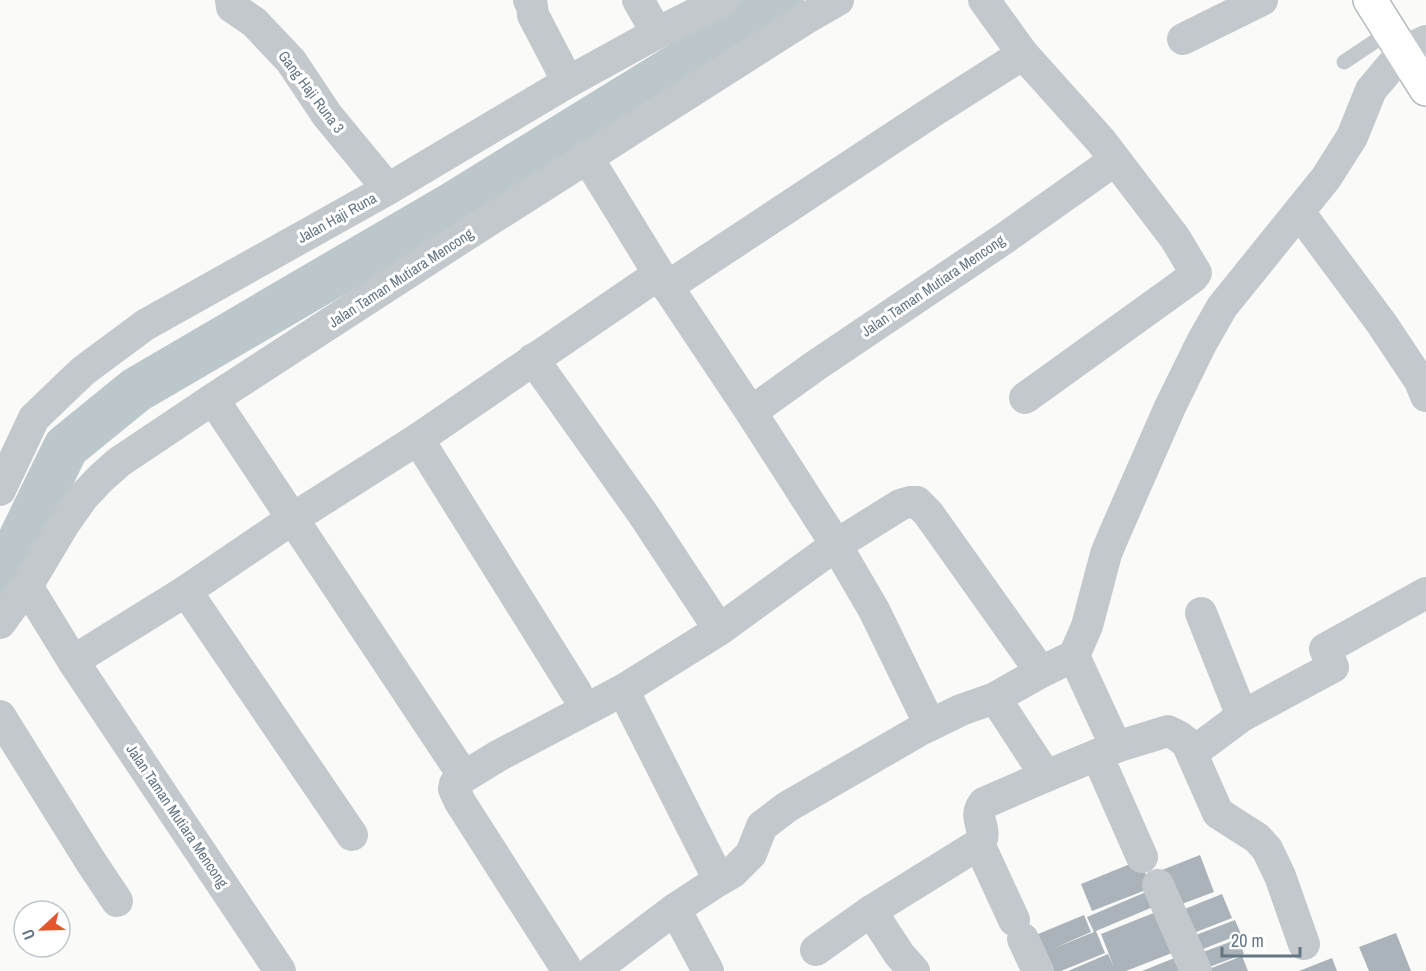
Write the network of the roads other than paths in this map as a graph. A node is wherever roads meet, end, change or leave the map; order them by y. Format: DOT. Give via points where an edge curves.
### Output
graph roads {
  1 [pos="231,0"];
  2 [pos="529,0"];
  3 [pos="638,0"];
  4 [pos="723,0"];
  5 [pos="838,0"];
  6 [pos="984,0"];
  7 [pos="1262,0"];
  8 [pos="1370,0"];
  9 [pos="657,33"];
  10 [pos="1183,39"];
  11 [pos="1406,42"];
  12 [pos="1023,54"];
  13 [pos="1344,62"];
  14 [pos="568,82"];
  15 [pos="1426,89"];
  16 [pos="588,157"];
  17 [pos="1115,160"];
  18 [pos="388,189"];
  19 [pos="1299,212"];
  20 [pos="663,281"];
  21 [pos="533,359"];
  22 [pos="1426,396"];
  23 [pos="1025,398"];
  24 [pos="213,399"];
  25 [pos="751,412"];
  26 [pos="418,439"];
  27 [pos="0,490"];
  28 [pos="292,519"];
  29 [pos="832,538"];
  30 [pos="27,586"];
  31 [pos="186,591"];
  32 [pos="1426,593"];
  33 [pos="1201,613"];
  34 [pos="711,617"];
  35 [pos="0,623"];
  36 [pos="1074,656"];
  37 [pos="73,661"];
  38 [pos="1041,672"];
  39 [pos="623,690"];
  40 [pos="576,692"];
  41 [pos="995,698"];
  42 [pos="0,716"];
  43 [pos="1242,716"];
  44 [pos="930,725"];
  45 [pos="1107,751"];
  46 [pos="1192,753"];
  47 [pos="457,766"];
  48 [pos="1046,776"];
  49 [pos="352,835"];
  50 [pos="980,844"];
  51 [pos="1142,857"];
  52 [pos="719,880"];
  53 [pos="1158,885"];
  54 [pos="117,902"];
  55 [pos="675,909"];
  56 [pos="870,911"];
  57 [pos="1304,944"];
  58 [pos="816,950"];
  59 [pos="280,971"];
  60 [pos="568,971"];
  61 [pos="593,971"];
  62 [pos="708,971"];
  63 [pos="914,971"];
  64 [pos="1038,971"];
  65 [pos="1196,971"];
  1 -- 18 [label="street, Gang Haji Runa 3" via="232,7 254,22 291,61 327,115"];
  2 -- 14 [label="street"];
  3 -- 9 [label="street"];
  4 -- 9 [label="street, Jalan Haji Runa"];
  5 -- 16 [label="street, Jalan Taman Mutiara Mencong"];
  6 -- 12 [label="street"];
  7 -- 10 [label="street"];
  8 -- 11 [label="main road"];
  9 -- 14 [label="street, Jalan Haji Runa"];
  11 -- 13 [label="lane"];
  11 -- 15 [label="main road"];
  11 -- 19 [label="street" via="1371,90 1352,137"];
  12 -- 17 [label="street"];
  12 -- 20 [label="street"];
  14 -- 18 [label="street, Jalan Haji Runa"];
  16 -- 20 [label="street"];
  16 -- 24 [label="street, Jalan Taman Mutiara Mencong"];
  17 -- 23 [label="street" via="1175,238 1196,275"];
  17 -- 25 [label="street, Jalan Taman Mutiara Mencong"];
  18 -- 27 [label="street, Jalan Haji Runa" via="145,325 83,371 34,418"];
  19 -- 22 [label="street" via="1382,324"];
  19 -- 36 [label="street" via="1222,307 1197,352 1106,554 1087,626"];
  20 -- 21 [label="street"];
  20 -- 25 [label="street"];
  21 -- 26 [label="street"];
  21 -- 34 [label="street"];
  24 -- 28 [label="street"];
  24 -- 30 [label="street, Jalan Taman Mutiara Mencong" via="101,478 64,524"];
  25 -- 29 [label="street"];
  26 -- 28 [label="street"];
  26 -- 40 [label="street"];
  28 -- 31 [label="street"];
  28 -- 47 [label="street"];
  29 -- 38 [label="street" via="900,505 917,502"];
  29 -- 39 [label="street" via="719,630"];
  29 -- 44 [label="street" via="874,610"];
  30 -- 35 [label="street, Jalan Taman Mutiara Mencong"];
  30 -- 37 [label="street, Jalan Taman Mutiara Mencong"];
  31 -- 37 [label="street"];
  31 -- 49 [label="street"];
  32 -- 43 [label="street" via="1325,649 1333,667"];
  33 -- 43 [label="street"];
  36 -- 38 [label="street"];
  36 -- 45 [label="street"];
  37 -- 59 [label="street, Jalan Taman Mutiara Mencong"];
  38 -- 41 [label="street"];
  39 -- 52 [label="street"];
  39 -- 60 [label="street" via="498,756 462,778 454,789"];
  41 -- 44 [label="street"];
  41 -- 48 [label="street"];
  42 -- 54 [label="street"];
  43 -- 46 [label="street"];
  44 -- 52 [label="street" via="787,807 762,826 751,854"];
  45 -- 46 [label="street" via="1168,731 1187,743"];
  45 -- 48 [label="street"];
  45 -- 51 [label="street"];
  46 -- 57 [label="street" via="1218,813 1267,849"];
  48 -- 50 [label="street" via="984,803 979,814 983,834"];
  50 -- 56 [label="street"];
  50 -- 64 [label="street"];
  52 -- 55 [label="street"];
  53 -- 65 [label="street"];
  55 -- 61 [label="street"];
  55 -- 62 [label="street"];
  56 -- 58 [label="street"];
  56 -- 63 [label="street"];
}
